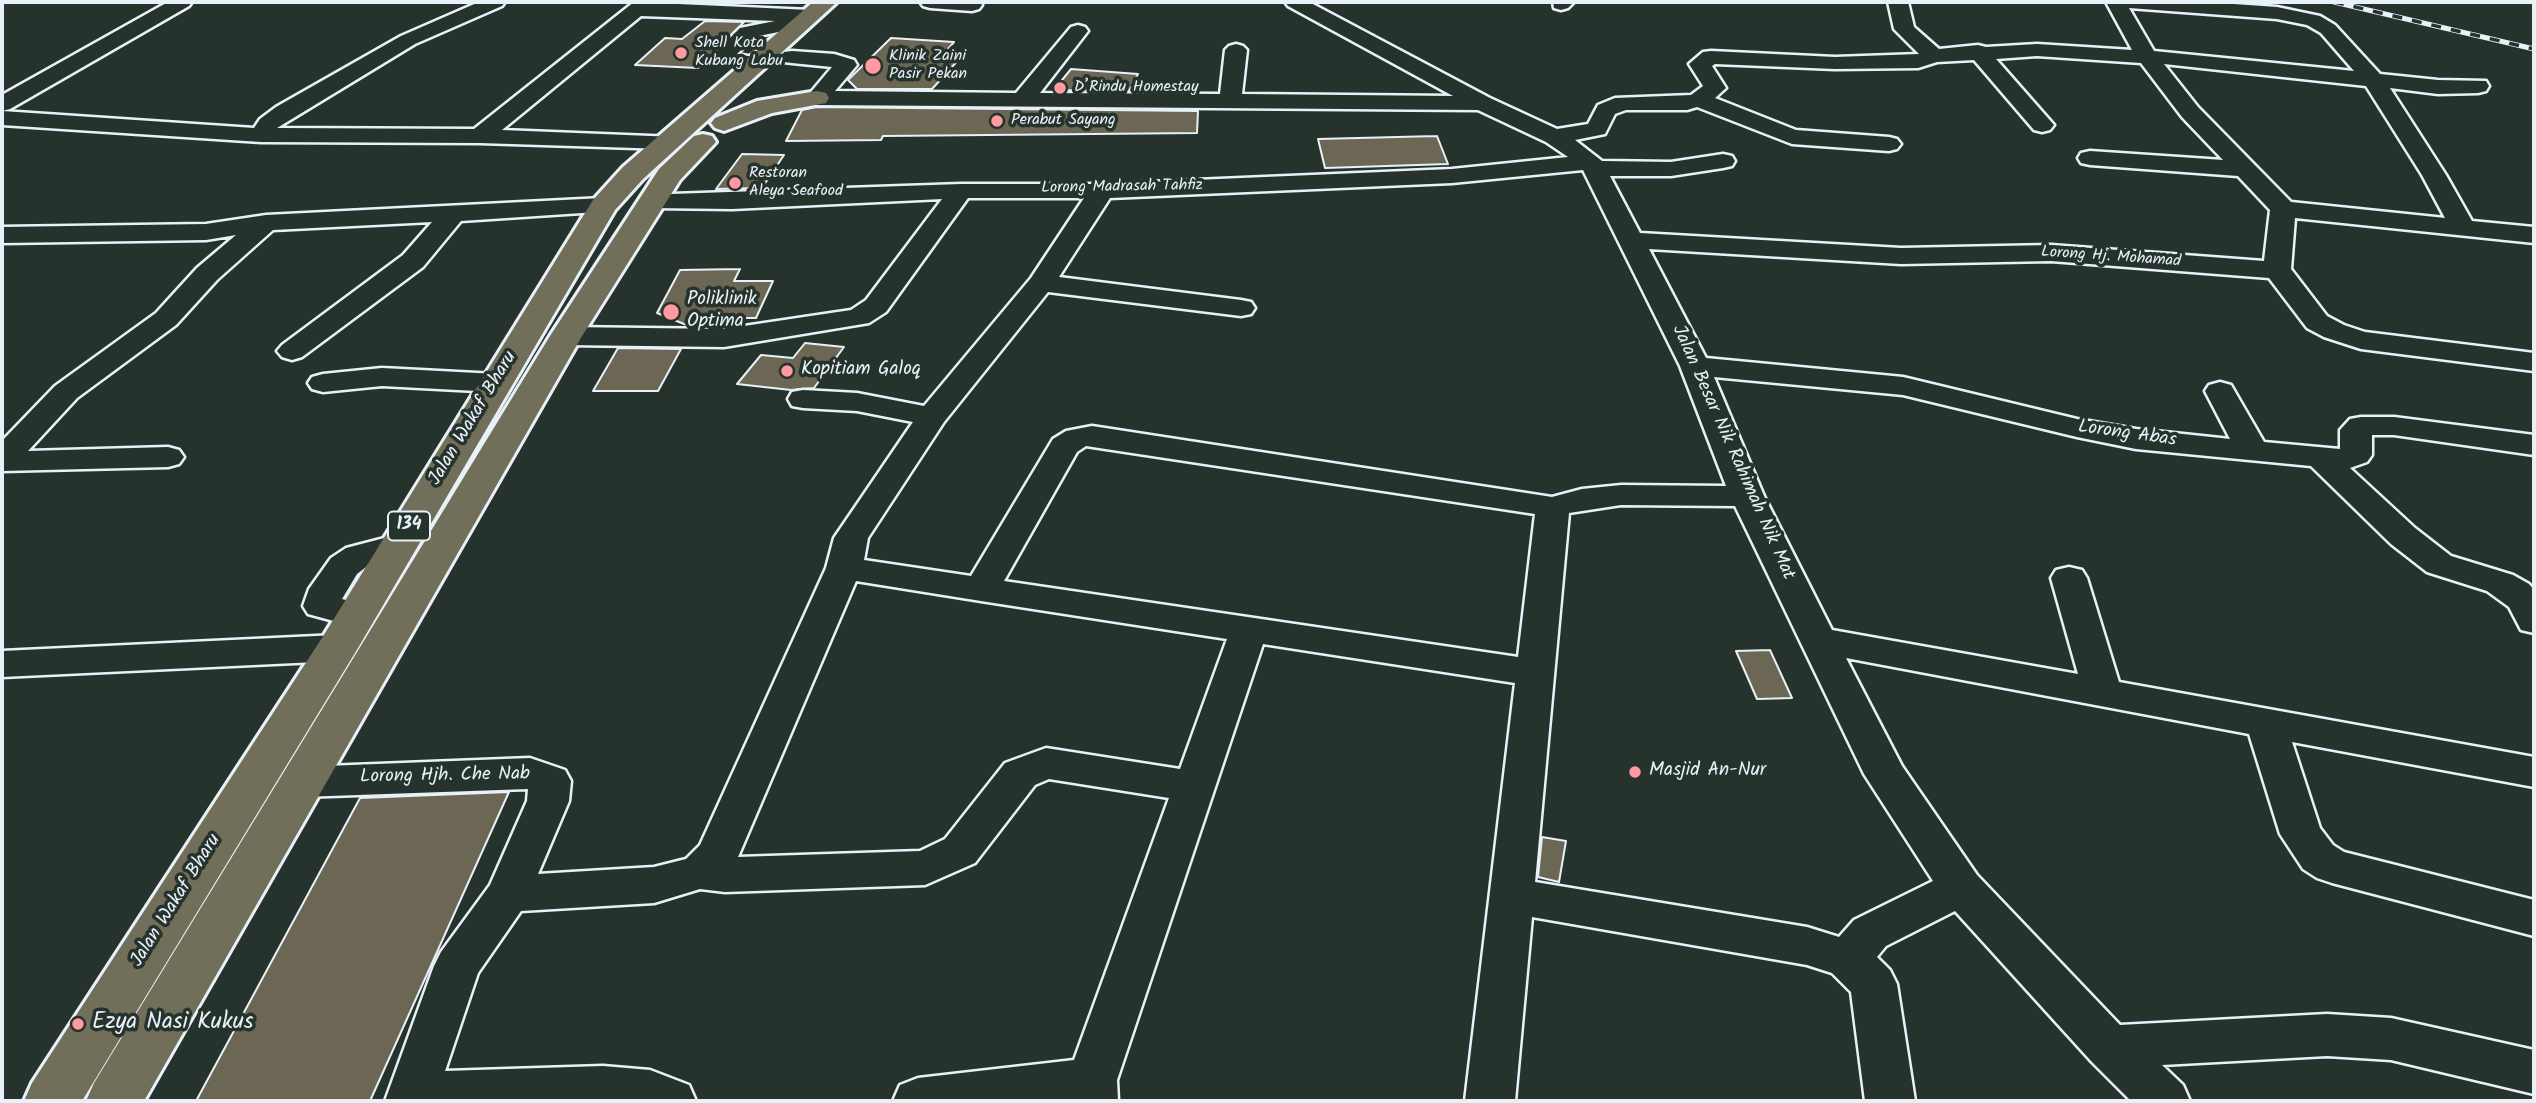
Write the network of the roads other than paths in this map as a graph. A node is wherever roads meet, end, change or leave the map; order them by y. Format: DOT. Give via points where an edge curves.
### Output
graph roads {
  1 [pos="182,2"];
  2 [pos="495,2"];
  3 [pos="930,2"];
  4 [pos="1294,2"];
  5 [pos="1898,2"];
  6 [pos="2116,2"];
  7 [pos="2129,2"];
  8 [pos="972,5"];
  9 [pos="641,6"];
  10 [pos="816,21"];
  11 [pos="1078,31"];
  12 [pos="1236,50"];
  13 [pos="1978,51"];
  14 [pos="1934,56"];
  15 [pos="2147,57"];
  16 [pos="2373,79"];
  17 [pos="2478,86"];
  18 [pos="817,98"];
  19 [pos="1023,99"];
  20 [pos="1699,100"];
  21 [pos="1230,101"];
  22 [pos="1482,103"];
  23 [pos="2,104"];
  24 [pos="2,118"];
  25 [pos="724,123"];
  26 [pos="2042,125"];
  27 [pos="261,135"];
  28 [pos="480,136"];
  29 [pos="1554,137"];
  30 [pos="667,142"];
  31 [pos="1889,144"];
  32 [pos="2090,158"];
  33 [pos="1723,161"];
  34 [pos="1593,165"];
  35 [pos="2245,169"];
  36 [pos="961,191"];
  37 [pos="1102,191"];
  38 [pos="652,200"];
  39 [pos="603,206"];
  40 [pos="2283,209"];
  41 [pos="453,214"];
  42 [pos="266,223"];
  43 [pos="2463,228"];
  44 [pos="2,235"];
  45 [pos="2534,235"];
  46 [pos="1632,240"];
  47 [pos="2277,270"];
  48 [pos="1041,283"];
  49 [pos="1241,308"];
  50 [pos="566,336"];
  51 [pos="292,351"];
  52 [pos="2534,362"];
  53 [pos="1695,366"];
  54 [pos="323,383"];
  55 [pos="496,383"];
  56 [pos="2220,391"];
  57 [pos="803,399"];
  58 [pos="932,417"];
  59 [pos="2534,445"];
  60 [pos="2252,450"];
  61 [pos="168,457"];
  62 [pos="2320,457"];
  63 [pos="2,460"];
  64 [pos="1747,496"];
  65 [pos="1553,507"];
  66 [pos="844,568"];
  67 [pos="2069,578"];
  68 [pos="981,589"];
  69 [pos="2534,621"];
  70 [pos="1249,630"];
  71 [pos="1819,639"];
  72 [pos="337,648"];
  73 [pos="2,664"];
  74 [pos="1535,673"];
  75 [pos="2103,694"];
  76 [pos="2266,723"];
  77 [pos="2534,772"];
  78 [pos="301,782"];
  79 [pos="1194,787"];
  80 [pos="700,872"];
  81 [pos="1961,888"];
  82 [pos="508,894"];
  83 [pos="1512,896"];
  84 [pos="2534,918"];
  85 [pos="1848,959"];
  86 [pos="2109,1047"];
  87 [pos="2534,1072"];
  88 [pos="1093,1091"];
  89 [pos="412,1098"];
  90 [pos="52,1101"];
  91 [pos="114,1101"];
  92 [pos="671,1101"];
  93 [pos="918,1101"];
  94 [pos="1490,1101"];
  95 [pos="1890,1101"];
  96 [pos="2165,1101"];
  1 -- 23 [label="street"];
  2 -- 27 [label="street" via="408,40 284,112"];
  3 -- 8 [label="street"];
  4 -- 22 [label="street, Jalan Besar Nik Rahimah Nik Mat"];
  5 -- 14 [label="street" via="1905,29"];
  6 -- 15 [label="street"];
  7 -- 16 [label="street" via="2313,20 2328,29"];
  9 -- 10 [label="street"];
  9 -- 28 [label="street"];
  10 -- 18 [label="street" via="834,60 846,65"];
  10 -- 18 [label="main road" via="783,79 792,92"];
  10 -- 25 [label="main road, Jalan Wakaf Bharu / 134"];
  10 -- 30 [label="main road, Jalan Wakaf Bharu / 134" via="756,64"];
  11 -- 19 [label="street"];
  12 -- 21 [label="street"];
  13 -- 14 [label="street"];
  13 -- 15 [label="street"];
  13 -- 26 [label="street"];
  14 -- 20 [label="street" via="1918,62 1835,63 1711,57 1700,64 1715,88"];
  15 -- 16 [label="street"];
  15 -- 35 [label="street" via="2190,112"];
  16 -- 17 [label="street" via="2438,87"];
  16 -- 43 [label="street"];
  18 -- 19 [label="street"];
  18 -- 25 [label="main road" via="766,106"];
  19 -- 21 [label="street"];
  20 -- 29 [label="street" via="1623,103 1606,110 1597,129"];
  20 -- 31 [label="street" via="1792,137"];
  21 -- 22 [label="street"];
  22 -- 29 [label="street, Jalan Besar Nik Rahimah Nik Mat"];
  24 -- 27 [label="street"];
  25 -- 38 [label="main road, Jalan Wakaf Bharu / 134" via="669,175"];
  27 -- 28 [label="street"];
  28 -- 30 [label="street"];
  29 -- 34 [label="street, Jalan Besar Nik Rahimah Nik Mat"];
  30 -- 39 [label="main road, Jalan Wakaf Bharu / 134"];
  32 -- 35 [label="street"];
  33 -- 34 [label="street, Lorong Madrasah Tahfiz" via="1671,169"];
  34 -- 37 [label="street, Lorong Madrasah Tahfiz" via="1452,176"];
  34 -- 46 [label="street, Jalan Besar Nik Rahimah Nik Mat"];
  35 -- 40 [label="street"];
  36 -- 37 [label="street, Lorong Madrasah Tahfiz"];
  36 -- 38 [label="street, Lorong Madrasah Tahfiz"];
  36 -- 50 [label="street" via="876,306 859,317 724,338"];
  37 -- 48 [label="street"];
  38 -- 50 [label="main road, Jalan Wakaf Bharu / 134"];
  39 -- 41 [label="street"];
  39 -- 55 [label="main road, Jalan Wakaf Bharu / 134"];
  40 -- 43 [label="street"];
  40 -- 47 [label="street"];
  41 -- 42 [label="street"];
  41 -- 51 [label="street" via="413,261"];
  42 -- 44 [label="street" via="206,232"];
  42 -- 63 [label="street" via="207,274 166,318 66,392"];
  43 -- 45 [label="street"];
  46 -- 47 [label="street, Lorong Hj. Mohamad" via="1905,256 2051,253"];
  46 -- 53 [label="street, Jalan Besar Nik Rahimah Nik Mat"];
  47 -- 52 [label="street" via="2317,322 2334,331 2361,340"];
  48 -- 49 [label="street"];
  48 -- 58 [label="street"];
  50 -- 78 [label="main road, Jalan Wakaf Bharu / 134"];
  53 -- 60 [label="street, Lorong Abas" via="1903,386 2136,439"];
  53 -- 64 [label="street, Jalan Besar Nik Rahimah Nik Mat"];
  54 -- 55 [label="street" via="382,377"];
  55 -- 72 [label="main road, Jalan Wakaf Bharu / 134"];
  56 -- 60 [label="street"];
  57 -- 58 [label="street" via="857,402"];
  58 -- 66 [label="street" via="851,538"];
  59 -- 62 [label="street, Lorong Abas" via="2394,426 2361,426 2356,430 2356,455"];
  60 -- 62 [label="street, Lorong Abas"];
  61 -- 63 [label="street"];
  62 -- 69 [label="street" via="2403,536 2440,564 2508,587 2525,603"];
  64 -- 65 [label="street" via="1620,495"];
  64 -- 71 [label="street, Jalan Besar Nik Rahimah Nik Mat"];
  65 -- 68 [label="street" via="1092,436 1065,446"];
  65 -- 74 [label="street"];
  66 -- 68 [label="street"];
  66 -- 80 [label="street" via="725,841"];
  67 -- 75 [label="street"];
  68 -- 70 [label="street"];
  70 -- 74 [label="street"];
  70 -- 79 [label="street"];
  71 -- 75 [label="street"];
  71 -- 81 [label="street, Jalan Besar Nik Rahimah Nik Mat" via="1885,774"];
  72 -- 73 [label="street"];
  72 -- 90 [label="main road, Jalan Wakaf Bharu / 134"];
  74 -- 83 [label="street"];
  75 -- 76 [label="street"];
  76 -- 77 [label="street"];
  76 -- 84 [label="street" via="2301,834 2318,857 2332,866"];
  78 -- 82 [label="street, Lorong Hjh. Che Nab" via="541,776 550,781 548,801"];
  78 -- 91 [label="main road, Jalan Wakaf Bharu / 134"];
  79 -- 80 [label="street" via="1046,763 1020,774 960,851 925,868"];
  79 -- 88 [label="street"];
  80 -- 82 [label="street" via="645,886"];
  81 -- 85 [label="street" via="1870,933"];
  81 -- 86 [label="street, Jalan Besar Nik Rahimah Nik Mat"];
  82 -- 89 [label="street" via="457,966"];
  83 -- 85 [label="street" via="1807,946"];
  83 -- 94 [label="street"];
  85 -- 95 [label="street" via="1873,984"];
  86 -- 87 [label="street" via="2327,1035 2391,1038"];
  86 -- 96 [label="street, Jalan Besar Nik Rahimah Nik Mat"];
  88 -- 93 [label="street"];
  89 -- 92 [label="street" via="603,1088 650,1093"];
}
